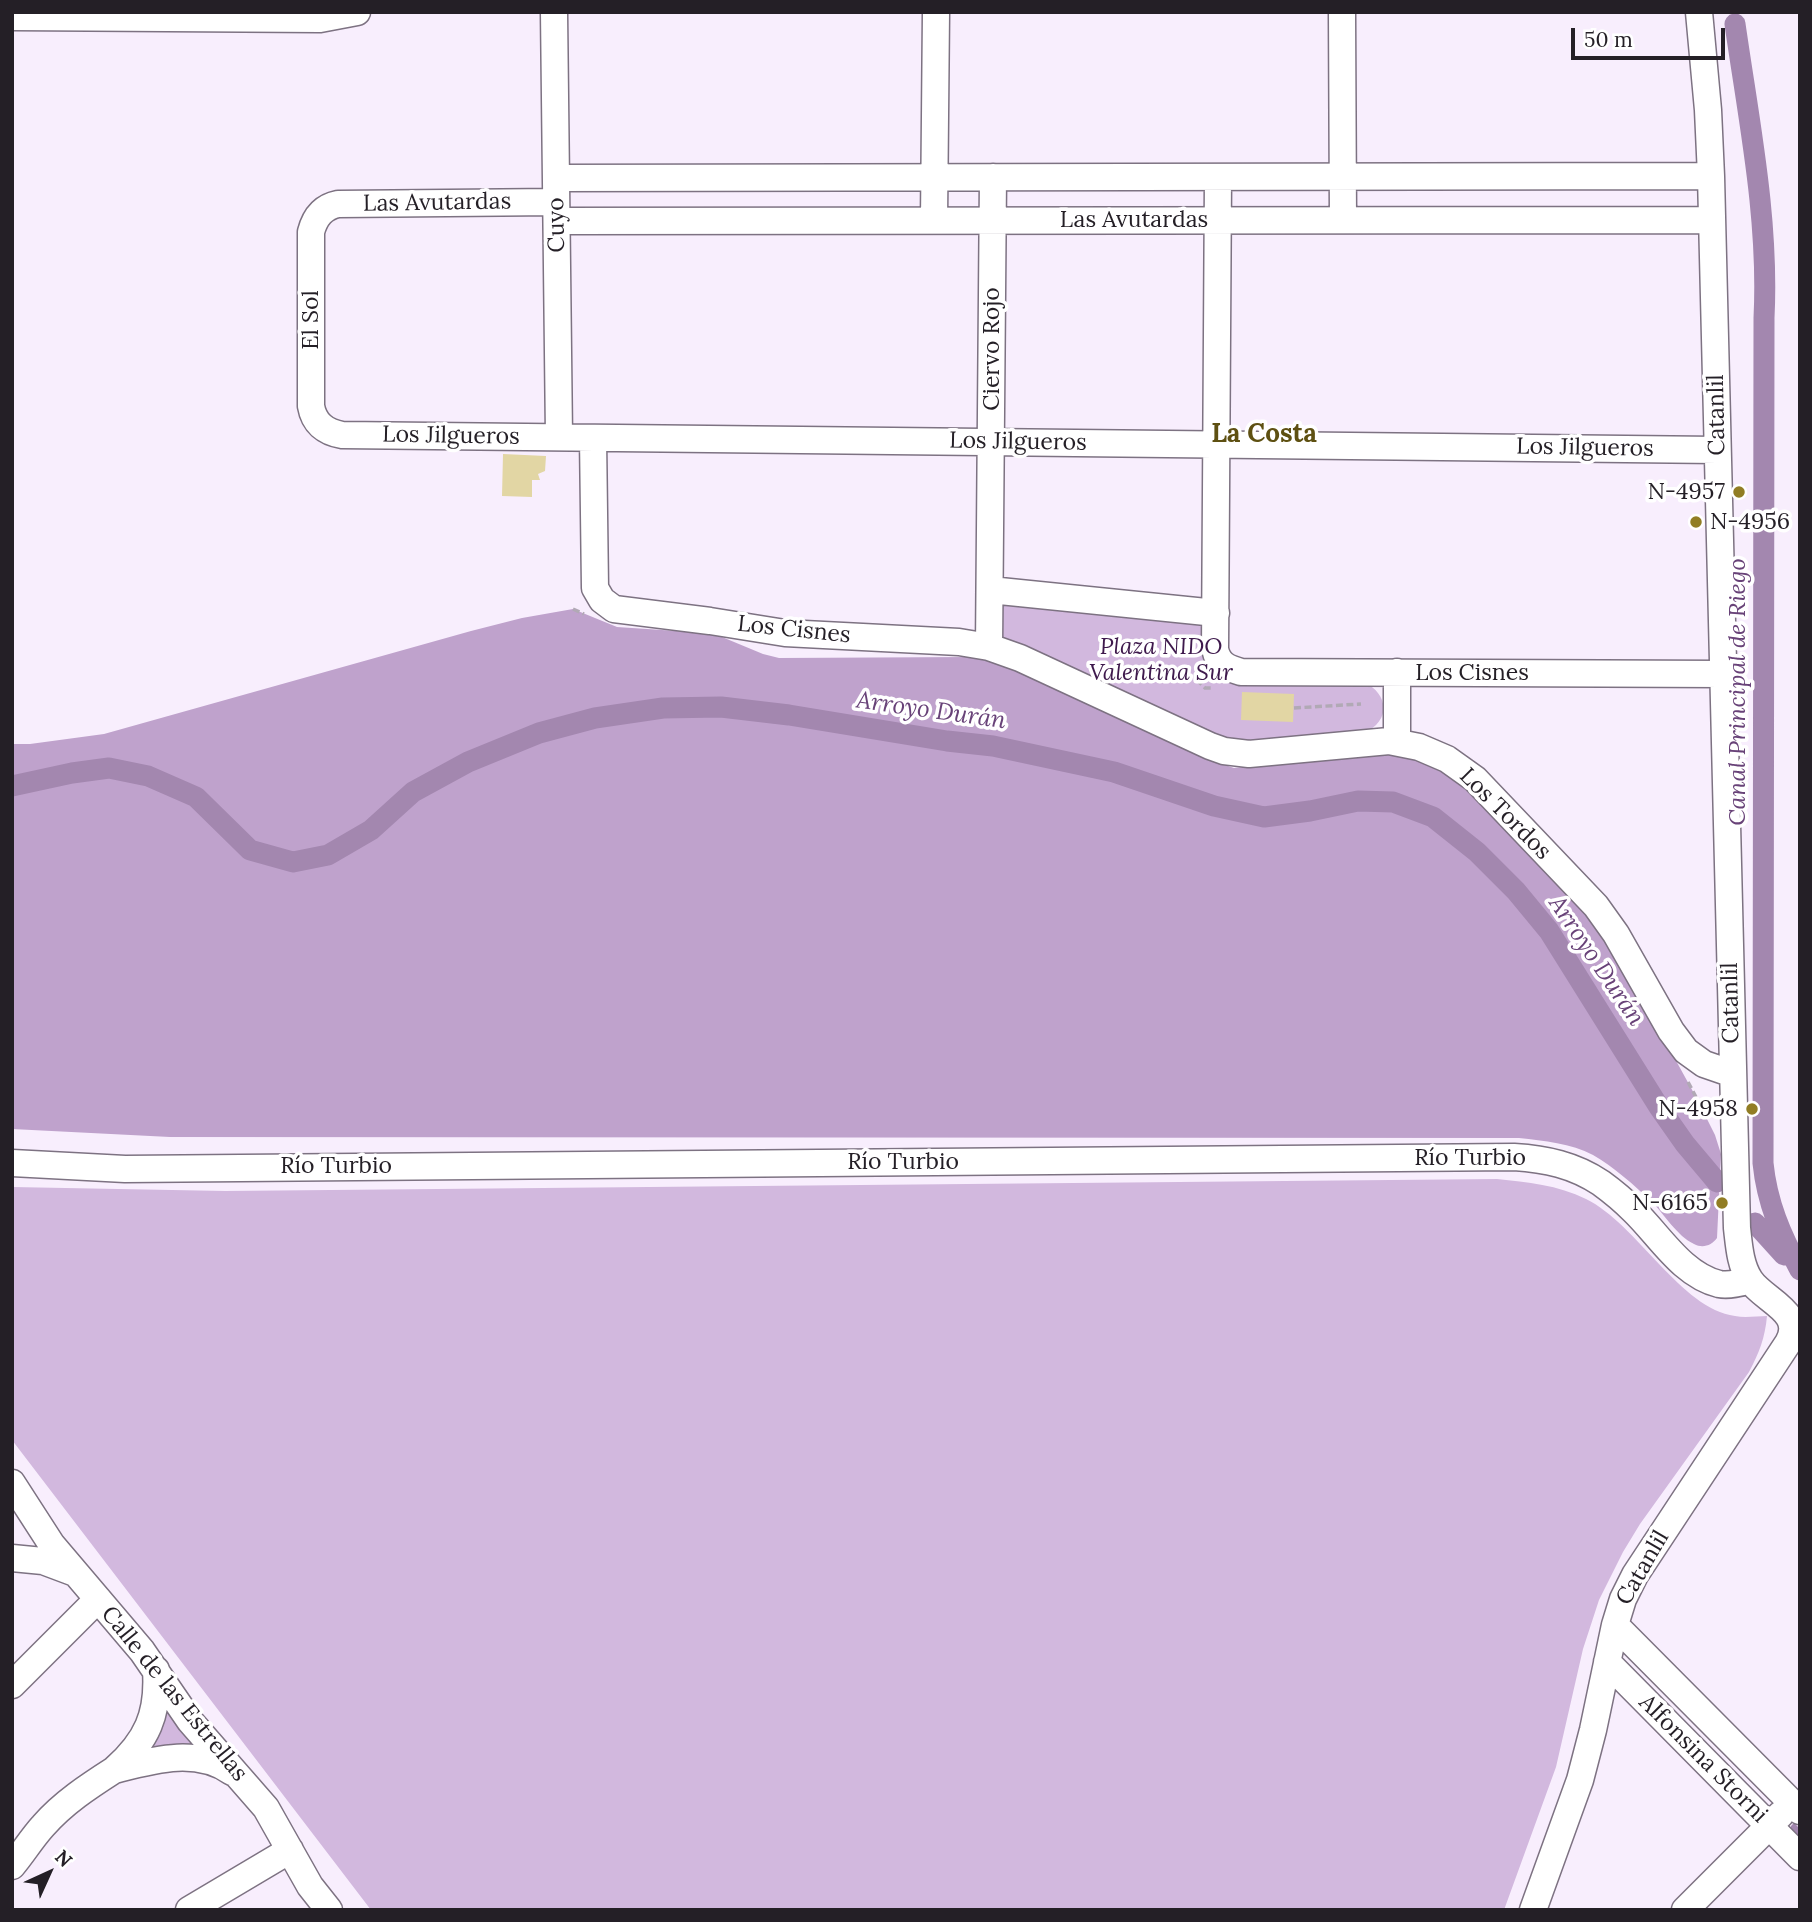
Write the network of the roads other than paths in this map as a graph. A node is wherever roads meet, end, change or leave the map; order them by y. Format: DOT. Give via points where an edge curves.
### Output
graph roads {
  1 [pos="357,12"];
  2 [pos="554,12"];
  3 [pos="936,12"];
  4 [pos="1342,12"];
  5 [pos="1699,12"];
  6 [pos="12,17"];
  7 [pos="1711,176"];
  8 [pos="934,177"];
  9 [pos="993,177"];
  10 [pos="1218,177"];
  11 [pos="1343,177"];
  12 [pos="556,200"];
  13 [pos="320,212"];
  14 [pos="934,220"];
  15 [pos="992,220"];
  16 [pos="1218,220"];
  17 [pos="1343,220"];
  18 [pos="1712,220"];
  19 [pos="321,427"];
  20 [pos="559,437"];
  21 [pos="593,438"];
  22 [pos="991,442"];
  23 [pos="1217,444"];
  24 [pos="1717,450"];
  25 [pos="990,590"];
  26 [pos="1216,613"];
  27 [pos="989,647"];
  28 [pos="1397,673"];
  29 [pos="1723,674"];
  30 [pos="1397,742"];
  31 [pos="1733,1074"];
  32 [pos="12,1163"];
  33 [pos="1750,1280"];
  34 [pos="1793,1305"];
  35 [pos="12,1483"];
  36 [pos="12,1495"];
  37 [pos="12,1505"];
  38 [pos="12,1558"];
  39 [pos="76,1574"];
  40 [pos="98,1599"];
  41 [pos="1615,1625"];
  42 [pos="1607,1662"];
  43 [pos="156,1670"];
  44 [pos="12,1685"];
  45 [pos="114,1770"];
  46 [pos="241,1778"];
  47 [pos="1796,1807"];
  48 [pos="1769,1826"];
  49 [pos="290,1850"];
  50 [pos="1800,1857"];
  51 [pos="12,1866"];
  52 [pos="189,1910"];
  53 [pos="329,1910"];
  54 [pos="1533,1910"];
  55 [pos="1685,1910"];
  1 -- 6 [label="street" via="320,19"];
  2 -- 12 [label="street, Cuyo"];
  3 -- 8 [label="street"];
  4 -- 11 [label="street"];
  5 -- 7 [label="street, Catanlil"];
  7 -- 11 [label="street, Las Avutardas"];
  7 -- 18 [label="street, Catanlil"];
  8 -- 9 [label="street, Las Avutardas"];
  8 -- 12 [label="street, Las Avutardas"];
  8 -- 14 [label="street"];
  9 -- 10 [label="street, Las Avutardas"];
  9 -- 15 [label="street, Ciervo Rojo"];
  10 -- 11 [label="street, Las Avutardas"];
  10 -- 16 [label="street"];
  11 -- 17 [label="street"];
  12 -- 13 [label="street, Las Avutardas" via="338,204"];
  12 -- 14 [label="street, Las Avutardas"];
  12 -- 20 [label="street, Cuyo"];
  13 -- 19 [label="street, El Sol" via="311,232 311,406"];
  14 -- 15 [label="street, Las Avutardas"];
  15 -- 16 [label="street, Las Avutardas"];
  15 -- 22 [label="street, Ciervo Rojo"];
  16 -- 17 [label="street, Las Avutardas"];
  16 -- 23 [label="street"];
  17 -- 18 [label="street, Las Avutardas"];
  18 -- 24 [label="street, Catanlil"];
  19 -- 20 [label="street, Los Jilgueros" via="342,435"];
  20 -- 21 [label="street, Los Jilgueros"];
  21 -- 22 [label="street, Los Jilgueros"];
  21 -- 27 [label="street, Los Cisnes" via="594,581 597,594 614,609 785,633"];
  22 -- 23 [label="street, Los Jilgueros"];
  22 -- 25 [label="street, Ciervo Rojo"];
  23 -- 24 [label="street, Los Jilgueros"];
  23 -- 26 [label="street"];
  24 -- 29 [label="street, Catanlil"];
  25 -- 26 [label="street"];
  25 -- 27 [label="street, Ciervo Rojo"];
  26 -- 28 [label="street, Los Cisnes" via="1218,660 1213,673 1228,668 1241,672"];
  27 -- 30 [label="street, Los Tordos" via="1223,751 1249,754"];
  28 -- 29 [label="street, Los Cisnes"];
  28 -- 30 [label="street"];
  29 -- 31 [label="street, Catanlil"];
  30 -- 31 [label="street, Los Tordos" via="1447,758 1475,779 1606,919 1686,1051 1704,1064"];
  31 -- 33 [label="street, Catanlil" via="1737,1228 1742,1264"];
  32 -- 33 [label="street, Río Turbio" via="125,1168 1526,1158 1562,1163 1600,1182 1707,1280 1729,1285"];
  33 -- 34 [label="street, Catanlil" via="1762,1293"];
  34 -- 41 [label="street, Catanlil" via="1791,1338 1635,1575"];
  35 -- 39 [label="street, Calle de las Estrellas"];
  36 -- 37 [label="street"];
  38 -- 39 [label="street" via="43,1561"];
  39 -- 40 [label="street, Calle de las Estrellas"];
  40 -- 43 [label="street, Calle de las Estrellas"];
  40 -- 44 [label="street"];
  41 -- 42 [label="street, Catanlil"];
  41 -- 47 [label="street, Alfonsina Storni"];
  42 -- 48 [label="street, Alfonsina Storni"];
  42 -- 54 [label="street, Catanlil" via="1585,1762"];
  43 -- 45 [label="street" via="156,1702 147,1731"];
  43 -- 46 [label="street, Calle de las Estrellas" via="190,1721"];
  45 -- 46 [label="street" via="183,1757 214,1762"];
  45 -- 51 [label="street" via="56,1812"];
  46 -- 49 [label="street, Calle de las Estrellas" via="266,1808"];
  47 -- 48 [label="street"];
  48 -- 50 [label="street, Alfonsina Storni"];
  48 -- 55 [label="street"];
  49 -- 52 [label="street"];
  49 -- 53 [label="street, Calle de las Estrellas"];
}
